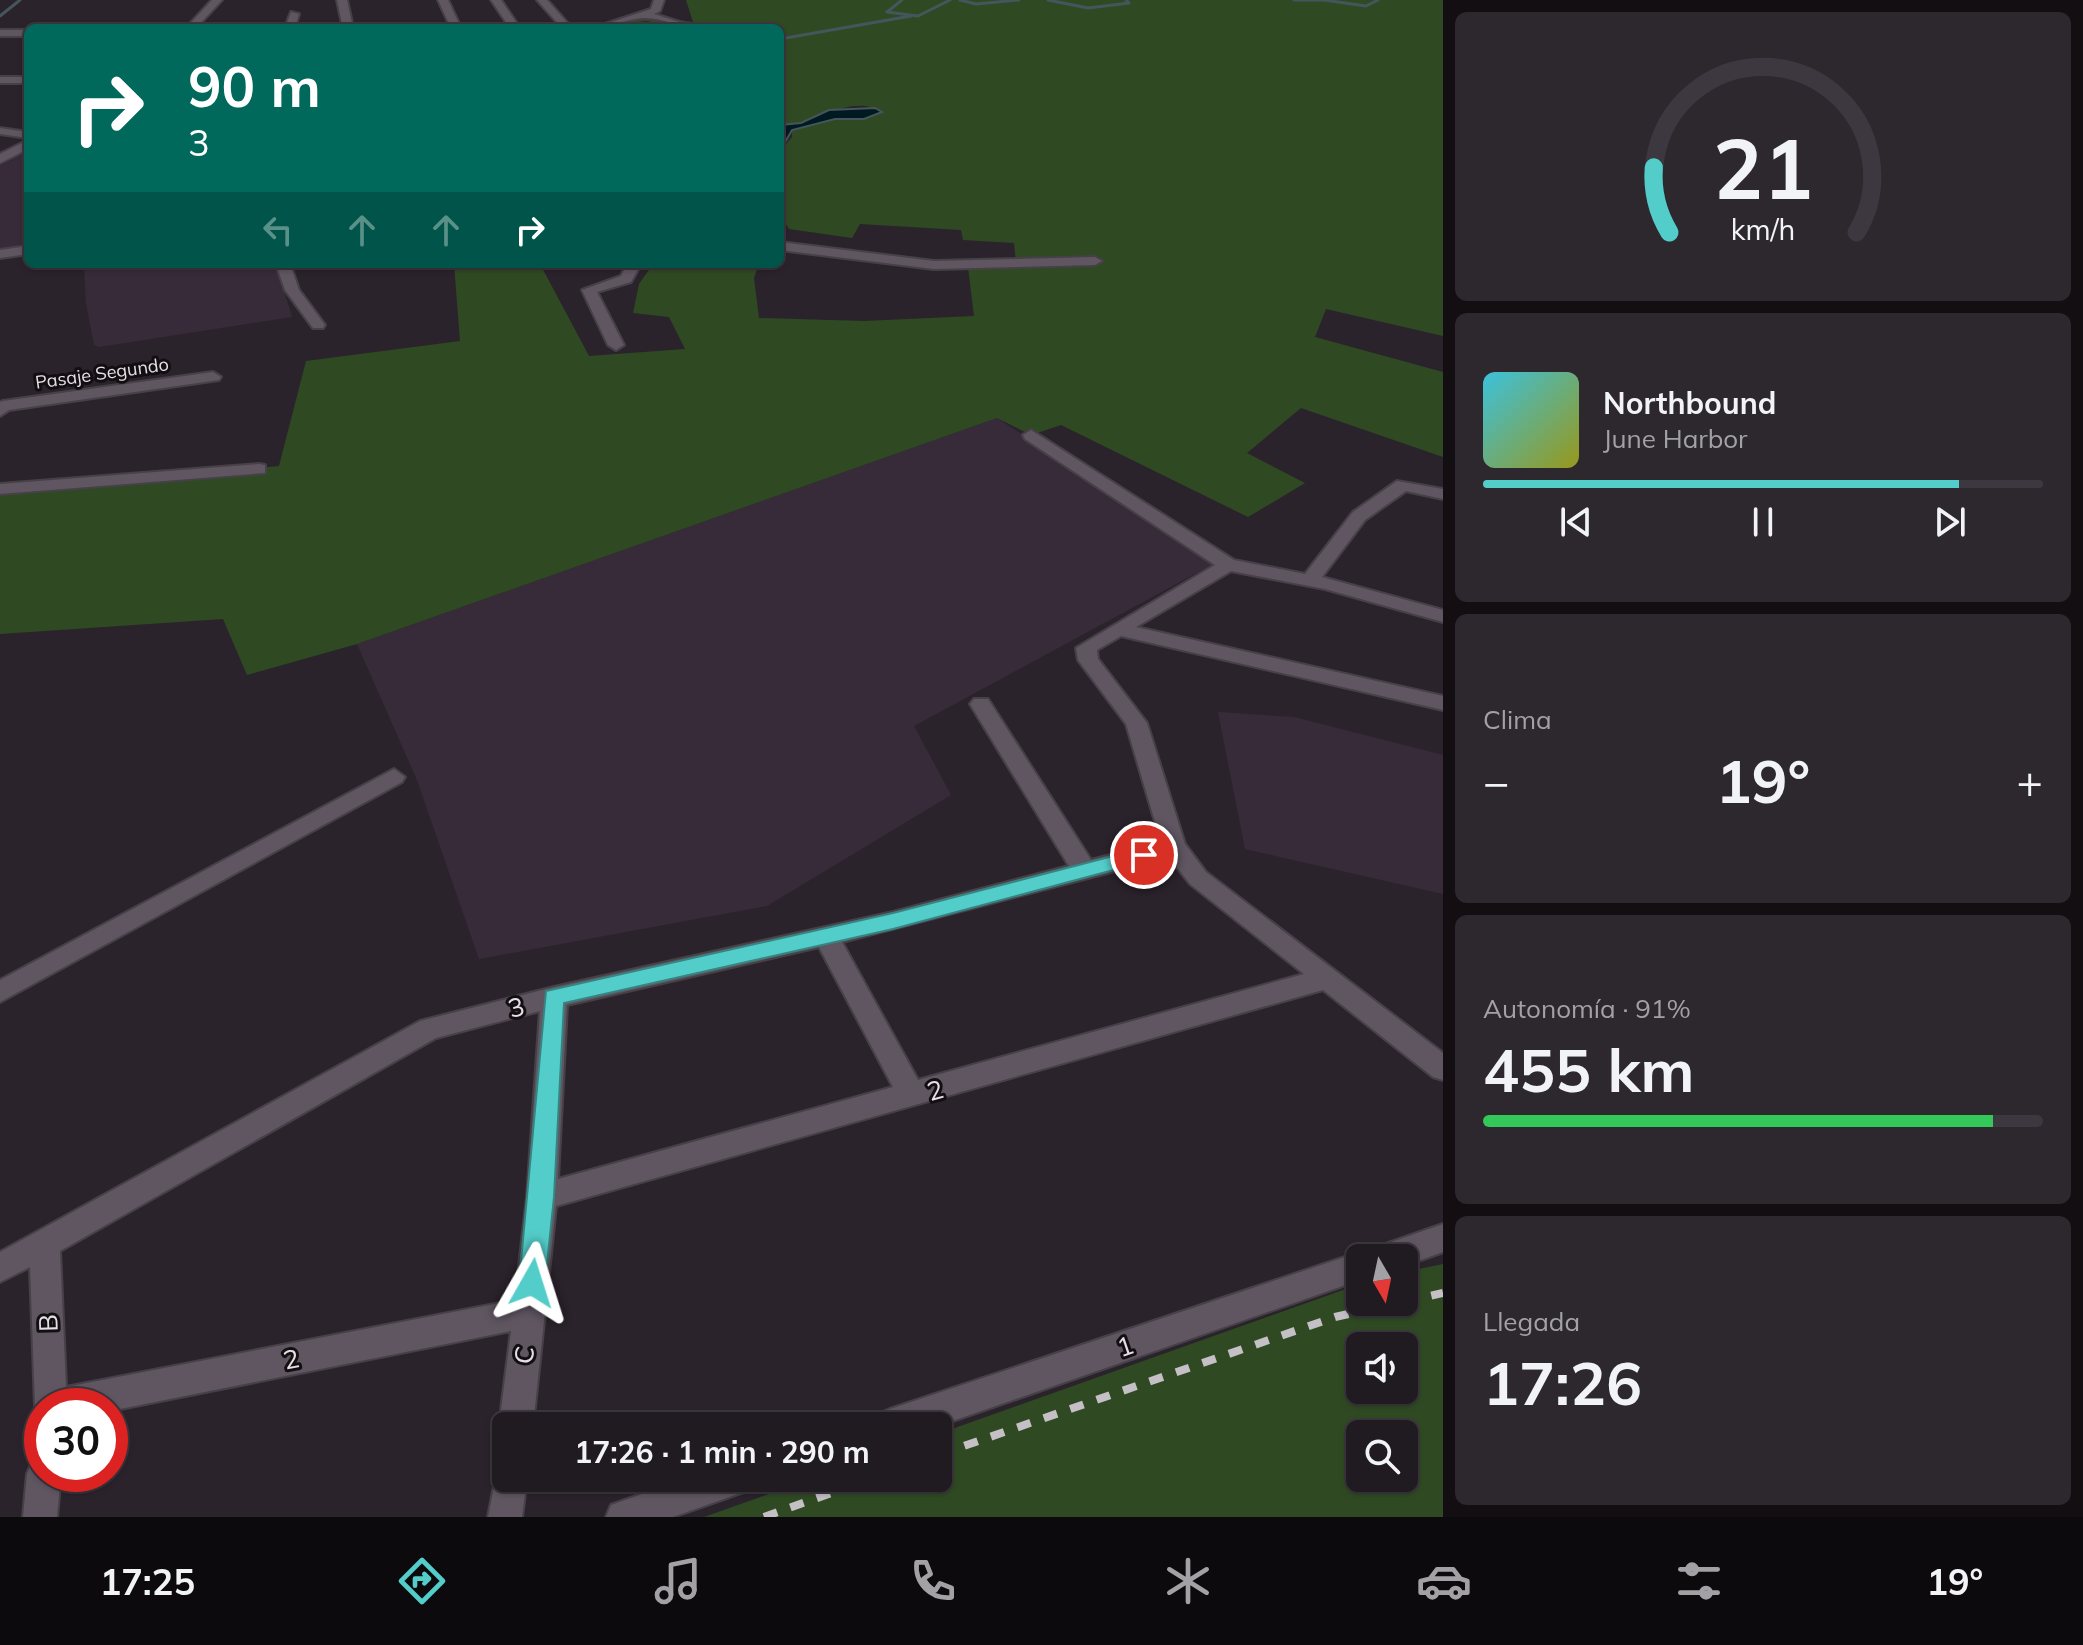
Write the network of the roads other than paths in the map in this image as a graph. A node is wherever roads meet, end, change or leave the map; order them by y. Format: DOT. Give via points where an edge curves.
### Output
graph roads {
  1 [pos="217,0"];
  2 [pos="342,0"];
  3 [pos="443,0"];
  4 [pos="496,0"];
  5 [pos="542,0"];
  6 [pos="659,0"];
  7 [pos="294,14"];
  8 [pos="646,15"];
  9 [pos="195,24"];
  10 [pos="291,24"];
  11 [pos="347,24"];
  12 [pos="454,24"];
  13 [pos="512,24"];
  14 [pos="563,24"];
  15 [pos="613,24"];
  16 [pos="679,24"];
  17 [pos="0,33"];
  18 [pos="24,33"];
  19 [pos="24,68"];
  20 [pos="6,80"];
  21 [pos="0,131"];
  22 [pos="24,134"];
  23 [pos="24,146"];
  24 [pos="0,159"];
  25 [pos="784,246"];
  26 [pos="24,251"];
  27 [pos="0,254"];
  28 [pos="1095,261"];
  29 [pos="284,268"];
  30 [pos="632,268"];
  31 [pos="318,325"];
  32 [pos="616,345"];
  33 [pos="213,377"];
  34 [pos="0,411"];
  35 [pos="1031,435"];
  36 [pos="259,469"];
  37 [pos="0,489"];
  38 [pos="1443,494"];
  39 [pos="1228,565"];
  40 [pos="1310,581"];
  41 [pos="1443,616"];
  42 [pos="1117,629"];
  43 [pos="1443,703"];
  44 [pos="981,704"];
  45 [pos="394,777"];
  46 [pos="1174,847"];
  47 [pos="1085,871"];
  48 [pos="826,936"];
  49 [pos="1328,978"];
  50 [pos="0,992"];
  51 [pos="554,997"];
  52 [pos="1443,1069"];
  53 [pos="912,1096"];
  54 [pos="542,1197"];
  55 [pos="1443,1238"];
  56 [pos="44,1241"];
  57 [pos="1418,1247"];
  58 [pos="0,1268"];
  59 [pos="1346,1271"];
  60 [pos="529,1312"];
  61 [pos="52,1388"];
  62 [pos="128,1391"];
  63 [pos="518,1412"];
  64 [pos="931,1412"];
  65 [pos="42,1492"];
  66 [pos="508,1492"];
  67 [pos="696,1492"];
  68 [pos="40,1517"];
  69 [pos="505,1517"];
  70 [pos="623,1517"];
  1 -- 9 [label="street"];
  2 -- 11 [label="street"];
  3 -- 12 [label="street"];
  4 -- 13 [label="street"];
  5 -- 14 [label="street"];
  6 -- 8 [label="street" via="658,8"];
  7 -- 10 [label="street"];
  8 -- 15 [label="street"];
  8 -- 16 [label="street"];
  17 -- 18 [label="street"];
  19 -- 20 [label="street"];
  21 -- 22 [label="street"];
  23 -- 24 [label="street"];
  25 -- 28 [label="street" via="934,265"];
  26 -- 27 [label="street"];
  29 -- 31 [label="street" via="292,290"];
  30 -- 32 [label="street" via="626,279 589,290"];
  33 -- 34 [label="street, Pasaje Segundo" via="3,406"];
  35 -- 39 [label="street"];
  36 -- 37 [label="street"];
  38 -- 40 [label="street" via="1403,485 1359,516"];
  39 -- 40 [label="street"];
  39 -- 42 [label="street"];
  40 -- 41 [label="street"];
  42 -- 43 [label="street"];
  42 -- 46 [label="street" via="1086,648 1088,660 1136,723"];
  44 -- 47 [label="street"];
  45 -- 50 [label="street"];
  46 -- 47 [label="street, 3"];
  46 -- 49 [label="street" via="1198,878"];
  47 -- 48 [label="street, 3"];
  48 -- 51 [label="street, 3"];
  48 -- 53 [label="street"];
  49 -- 52 [label="street"];
  49 -- 53 [label="street, 2"];
  51 -- 54 [label="street, C"];
  51 -- 56 [label="street, 3" via="429,1029"];
  53 -- 54 [label="street, 2"];
  54 -- 60 [label="street, C"];
  55 -- 57 [label="street"];
  56 -- 58 [label="street, 3"];
  56 -- 61 [label="street, B"];
  59 -- 64 [label="street, 1"];
  60 -- 62 [label="street, 2"];
  60 -- 63 [label="street, C"];
  65 -- 68 [label="street"];
  66 -- 69 [label="street"];
  67 -- 70 [label="street"];
}
